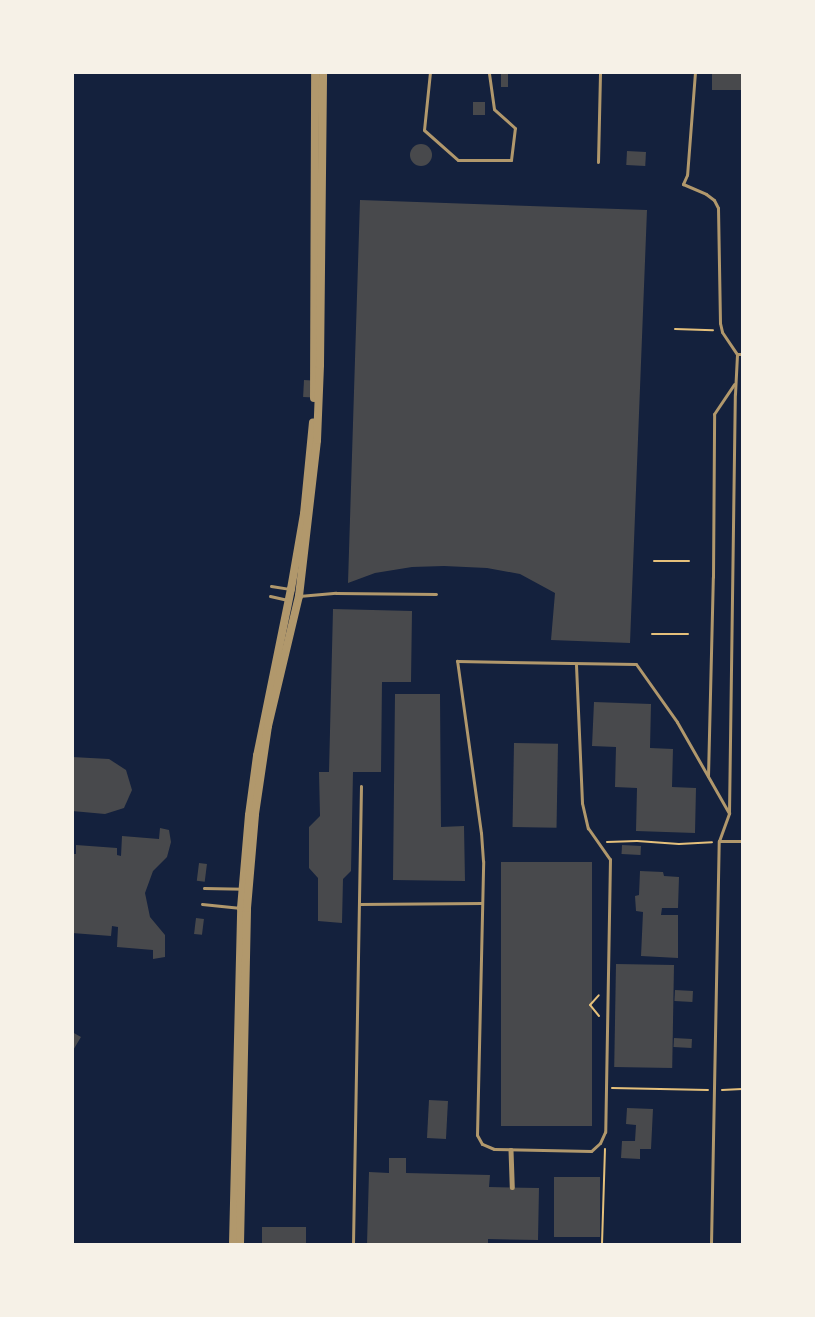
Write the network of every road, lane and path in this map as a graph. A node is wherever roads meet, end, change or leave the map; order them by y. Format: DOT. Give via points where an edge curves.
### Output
graph roads {
  1 [pos="315,72"];
  2 [pos="322,72"];
  3 [pos="430,72"];
  4 [pos="489,72"];
  5 [pos="600,72"];
  6 [pos="695,72"];
  7 [pos="598,162"];
  8 [pos="675,329"];
  9 [pos="713,330"];
  10 [pos="737,354"];
  11 [pos="742,354"];
  12 [pos="735,383"];
  13 [pos="654,561"];
  14 [pos="689,561"];
  15 [pos="271,586"];
  16 [pos="291,589"];
  17 [pos="436,594"];
  18 [pos="270,596"];
  19 [pos="299,596"];
  20 [pos="289,600"];
  21 [pos="652,634"];
  22 [pos="688,634"];
  23 [pos="576,665"];
  24 [pos="708,777"];
  25 [pos="361,786"];
  26 [pos="729,813"];
  27 [pos="719,841"];
  28 [pos="742,841"];
  29 [pos="598,842"];
  30 [pos="204,888"];
  31 [pos="246,889"];
  32 [pos="482,903"];
  33 [pos="202,904"];
  34 [pos="359,904"];
  35 [pos="244,908"];
  36 [pos="606,1088"];
  37 [pos="714,1090"];
  38 [pos="742,1090"];
  39 [pos="606,1132"];
  40 [pos="512,1150"];
  41 [pos="512,1187"];
  42 [pos="233,1244"];
  43 [pos="240,1244"];
  44 [pos="353,1244"];
  45 [pos="602,1244"];
  46 [pos="712,1244"];
  1 -- 16 [label="street" via="314,402 304,514"];
  2 -- 19 [label="street" via="319,403"];
  3 -- 4 [label="lane" via="424,130 458,160 511,160 515,128 494,109"];
  5 -- 7 [label="lane"];
  6 -- 10 [label="lane" via="687,175 683,184 706,194 718,208 720,323 722,332"];
  8 -- 9 [label="path"];
  10 -- 11 [label="lane"];
  10 -- 12 [label="lane"];
  12 -- 24 [label="lane" via="714,414"];
  12 -- 26 [label="lane"];
  13 -- 14 [label="path"];
  15 -- 16 [label="lane"];
  16 -- 19 [label="lane"];
  16 -- 20 [label="street"];
  17 -- 19 [label="lane"];
  18 -- 20 [label="lane"];
  19 -- 20 [label="lane"];
  19 -- 31 [label="street" via="263,756"];
  20 -- 31 [label="street" via="257,756"];
  21 -- 22 [label="path"];
  23 -- 24 [label="lane" via="636,664 677,722"];
  23 -- 29 [label="lane" via="582,803 588,828"];
  23 -- 32 [label="lane" via="457,662 481,833"];
  24 -- 26 [label="lane"];
  25 -- 34 [label="lane"];
  26 -- 27 [label="lane"];
  27 -- 28 [label="lane"];
  27 -- 29 [label="path" via="679,844 637,840"];
  27 -- 37 [label="lane"];
  29 -- 36 [label="lane" via="610,859"];
  30 -- 31 [label="lane"];
  31 -- 35 [label="street"];
  32 -- 34 [label="lane"];
  32 -- 40 [label="lane" via="478,1135 482,1144 494,1149"];
  33 -- 35 [label="lane"];
  34 -- 44 [label="lane"];
  35 -- 42 [label="street"];
  35 -- 43 [label="street"];
  36 -- 37 [label="path"];
  36 -- 39 [label="lane"];
  37 -- 38 [label="path"];
  37 -- 46 [label="lane"];
  39 -- 40 [label="lane" via="591,1150"];
  39 -- 45 [label="path"];
  40 -- 41 [label="street"];
}
